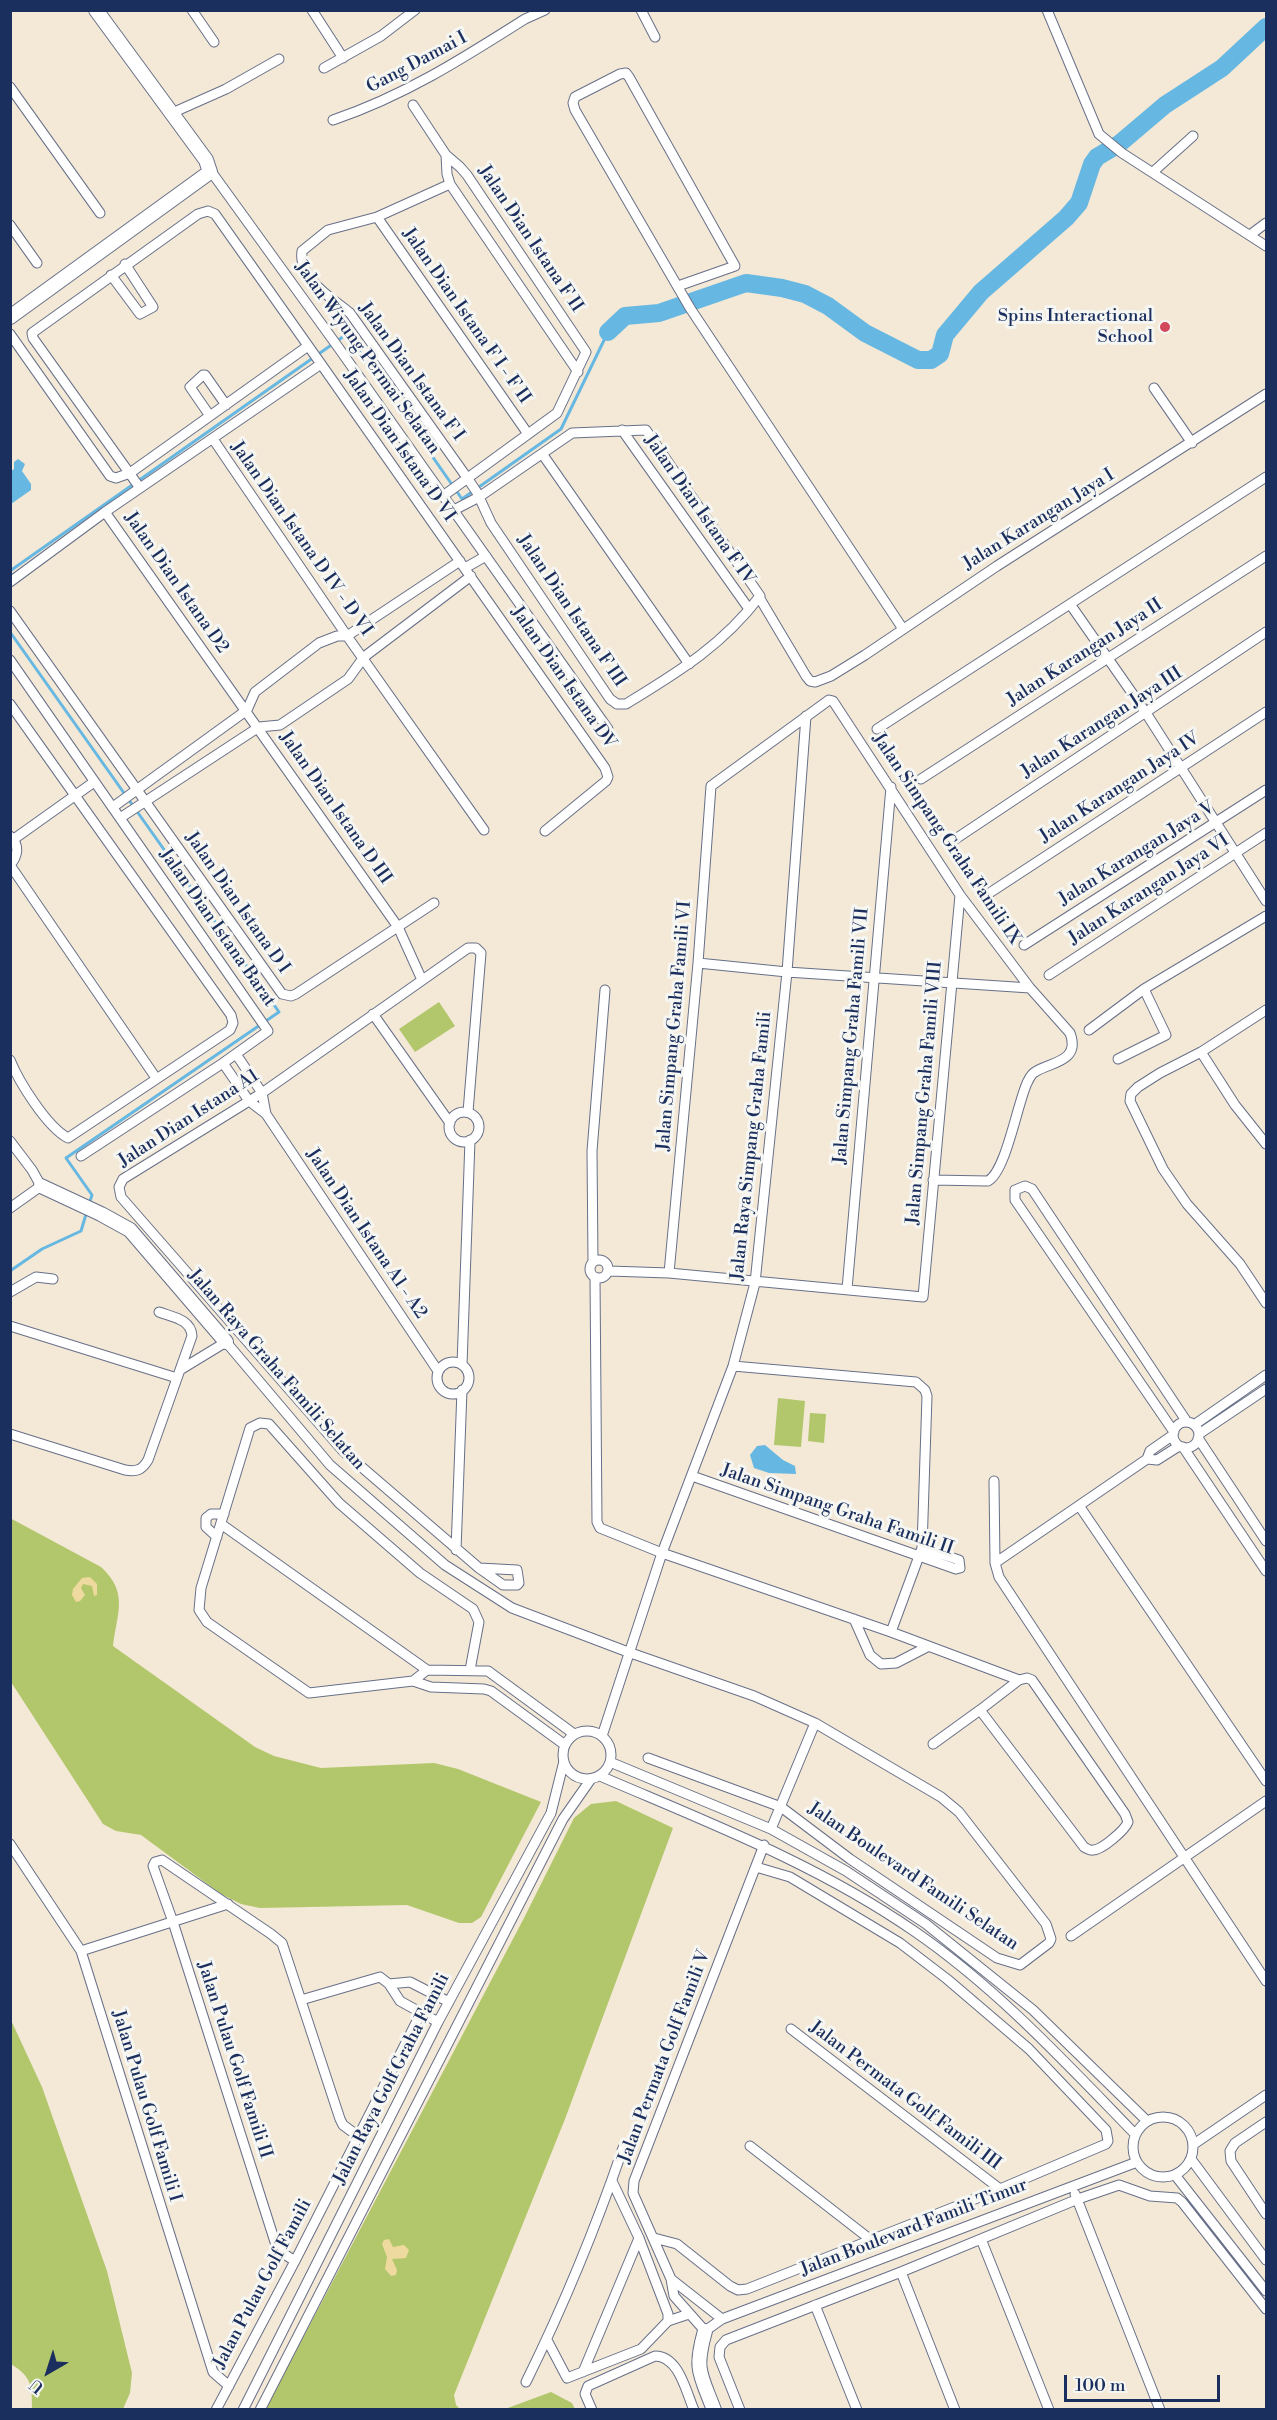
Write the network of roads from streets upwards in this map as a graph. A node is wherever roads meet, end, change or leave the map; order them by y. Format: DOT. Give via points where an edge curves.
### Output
graph roads {
  1 [pos="96,10"];
  2 [pos="192,10"];
  3 [pos="312,10"];
  4 [pos="415,10"];
  5 [pos="545,10"];
  6 [pos="641,10"];
  7 [pos="1047,10"];
  8 [pos="655,36"];
  9 [pos="214,42"];
  10 [pos="343,58"];
  11 [pos="279,59"];
  12 [pos="324,68"];
  13 [pos="10,87"];
  14 [pos="413,105"];
  15 [pos="172,113"];
  16 [pos="333,120"];
  17 [pos="1193,136"];
  18 [pos="446,155"];
  19 [pos="210,170"];
  20 [pos="1153,172"];
  21 [pos="450,184"];
  22 [pos="100,213"];
  23 [pos="377,217"];
  24 [pos="1266,223"];
  25 [pos="10,225"];
  26 [pos="1250,235"];
  27 [pos="1266,246"];
  28 [pos="38,263"];
  29 [pos="125,264"];
  30 [pos="111,275"];
  31 [pos="680,290"];
  32 [pos="144,292"];
  33 [pos="131,302"];
  34 [pos="10,317"];
  35 [pos="10,334"];
  36 [pos="309,348"];
  37 [pos="319,362"];
  38 [pos="578,372"];
  39 [pos="1154,388"];
  40 [pos="1266,394"];
  41 [pos="226,405"];
  42 [pos="210,416"];
  43 [pos="622,430"];
  44 [pos="528,434"];
  45 [pos="213,439"];
  46 [pos="1192,443"];
  47 [pos="543,454"];
  48 [pos="130,474"];
  49 [pos="1266,477"];
  50 [pos="467,481"];
  51 [pos="139,487"];
  52 [pos="446,495"];
  53 [pos="478,496"];
  54 [pos="454,510"];
  55 [pos="105,512"];
  56 [pos="486,556"];
  57 [pos="1266,556"];
  58 [pos="465,568"];
  59 [pos="10,582"];
  60 [pos="759,594"];
  61 [pos="1070,604"];
  62 [pos="749,609"];
  63 [pos="10,611"];
  64 [pos="903,629"];
  65 [pos="1266,632"];
  66 [pos="347,636"];
  67 [pos="364,657"];
  68 [pos="1107,659"];
  69 [pos="10,660"];
  70 [pos="689,664"];
  71 [pos="10,704"];
  72 [pos="246,710"];
  73 [pos="1266,712"];
  74 [pos="1146,713"];
  75 [pos="806,716"];
  76 [pos="259,727"];
  77 [pos="608,729"];
  78 [pos="877,729"];
  79 [pos="1181,768"];
  80 [pos="921,779"];
  81 [pos="94,782"];
  82 [pos="714,782"];
  83 [pos="891,787"];
  84 [pos="1266,790"];
  85 [pos="136,791"];
  86 [pos="76,796"];
  87 [pos="144,803"];
  88 [pos="116,806"];
  89 [pos="123,817"];
  90 [pos="1216,824"];
  91 [pos="484,830"];
  92 [pos="545,831"];
  93 [pos="1266,833"];
  94 [pos="12,838"];
  95 [pos="954,840"];
  96 [pos="1236,853"];
  97 [pos="10,865"];
  98 [pos="991,892"];
  99 [pos="960,895"];
  100 [pos="1266,901"];
  101 [pos="434,903"];
  102 [pos="1266,916"];
  103 [pos="398,927"];
  104 [pos="1024,945"];
  105 [pos="698,963"];
  106 [pos="787,972"];
  107 [pos="1049,975"];
  108 [pos="873,977"];
  109 [pos="422,980"];
  110 [pos="952,982"];
  111 [pos="1030,988"];
  112 [pos="1144,989"];
  113 [pos="605,990"];
  114 [pos="1266,1010"];
  115 [pos="373,1014"];
  116 [pos="1089,1030"];
  117 [pos="1201,1052"];
  118 [pos="236,1054"];
  119 [pos="1118,1059"];
  120 [pos="10,1060"];
  121 [pos="223,1063"];
  122 [pos="156,1078"];
  123 [pos="262,1093"];
  124 [pos="249,1101"];
  125 [pos="468,1112"];
  126 [pos="266,1114"];
  127 [pos="450,1123"];
  128 [pos="470,1140"];
  129 [pos="10,1141"];
  130 [pos="1266,1144"];
  131 [pos="81,1156"];
  132 [pos="933,1180"];
  133 [pos="41,1186"];
  134 [pos="10,1208"];
  135 [pos="593,1262"];
  136 [pos="609,1271"];
  137 [pos="669,1274"];
  138 [pos="595,1278"];
  139 [pos="53,1279"];
  140 [pos="755,1283"];
  141 [pos="847,1289"];
  142 [pos="10,1293"];
  143 [pos="1266,1303"];
  144 [pos="159,1312"];
  145 [pos="10,1326"];
  146 [pos="226,1342"];
  147 [pos="462,1365"];
  148 [pos="733,1366"];
  149 [pos="438,1371"];
  150 [pos="178,1374"];
  151 [pos="1266,1376"];
  152 [pos="1266,1389"];
  153 [pos="462,1390"];
  154 [pos="1190,1423"];
  155 [pos="10,1434"];
  156 [pos="1173,1434"];
  157 [pos="1199,1436"];
  158 [pos="1181,1446"];
  159 [pos="1147,1460"];
  160 [pos="692,1476"];
  161 [pos="994,1481"];
  162 [pos="1080,1507"];
  163 [pos="224,1514"];
  164 [pos="221,1524"];
  165 [pos="217,1537"];
  166 [pos="1266,1541"];
  167 [pos="456,1550"];
  168 [pos="921,1552"];
  169 [pos="662,1553"];
  170 [pos="995,1563"];
  171 [pos="480,1568"];
  172 [pos="1266,1571"];
  173 [pos="854,1619"];
  174 [pos="891,1632"];
  175 [pos="927,1647"];
  176 [pos="628,1653"];
  177 [pos="427,1670"];
  178 [pos="470,1670"];
  179 [pos="1019,1680"];
  180 [pos="413,1681"];
  181 [pos="431,1687"];
  182 [pos="980,1710"];
  183 [pos="815,1724"];
  184 [pos="574,1734"];
  185 [pos="602,1736"];
  186 [pos="933,1744"];
  187 [pos="565,1745"];
  188 [pos="648,1758"];
  189 [pos="564,1761"];
  190 [pos="610,1762"];
  191 [pos="595,1777"];
  192 [pos="1266,1781"];
  193 [pos="1266,1801"];
  194 [pos="781,1808"];
  195 [pos="771,1829"];
  196 [pos="10,1844"];
  197 [pos="764,1845"];
  198 [pos="1184,1858"];
  199 [pos="756,1867"];
  200 [pos="228,1904"];
  201 [pos="173,1922"];
  202 [pos="1071,1936"];
  203 [pos="81,1951"];
  204 [pos="1266,1981"];
  205 [pos="389,1984"];
  206 [pos="301,2000"];
  207 [pos="449,2002"];
  208 [pos="421,2013"];
  209 [pos="438,2022"];
  210 [pos="790,2029"];
  211 [pos="1266,2095"];
  212 [pos="1147,2121"];
  213 [pos="1266,2122"];
  214 [pos="1136,2134"];
  215 [pos="358,2136"];
  216 [pos="1194,2144"];
  217 [pos="750,2146"];
  218 [pos="623,2148"];
  219 [pos="1191,2159"];
  220 [pos="1137,2162"];
  221 [pos="1175,2175"];
  222 [pos="612,2181"];
  223 [pos="1072,2186"];
  224 [pos="1000,2189"];
  225 [pos="1078,2199"];
  226 [pos="1266,2214"];
  227 [pos="639,2238"];
  228 [pos="654,2238"];
  229 [pos="981,2239"];
  230 [pos="871,2240"];
  231 [pos="1266,2260"];
  232 [pos="295,2261"];
  233 [pos="900,2272"];
  234 [pos="671,2279"];
  235 [pos="1266,2291"];
  236 [pos="815,2305"];
  237 [pos="1266,2309"];
  238 [pos="689,2314"];
  239 [pos="722,2319"];
  240 [pos="668,2321"];
  241 [pos="705,2331"];
  242 [pos="547,2340"];
  243 [pos="583,2372"];
  244 [pos="526,2382"];
  245 [pos="229,2386"];
  246 [pos="216,2409"];
  247 [pos="243,2409"];
  248 [pos="261,2409"];
  249 [pos="592,2409"];
  250 [pos="694,2409"];
  251 [pos="714,2409"];
  252 [pos="741,2409"];
  253 [pos="857,2409"];
  254 [pos="955,2409"];
  255 [pos="1049,2409"];
  256 [pos="1160,2409"];
  1 -- 15 [label="street, Jalan Wiyung Permai Selatan"];
  2 -- 9 [label="street"];
  3 -- 10 [label="street"];
  4 -- 10 [label="street"];
  5 -- 16 [label="street, Gang Damai I" via="408,90"];
  6 -- 8 [label="street"];
  7 -- 20 [label="street" via="1099,134"];
  10 -- 12 [label="street"];
  11 -- 15 [label="street"];
  13 -- 22 [label="street"];
  14 -- 18 [label="street"];
  15 -- 19 [label="street, Jalan Wiyung Permai Selatan"];
  17 -- 20 [label="street"];
  18 -- 21 [label="street, Jalan Dian Istana F II"];
  18 -- 38 [label="street, Jalan Dian Istana F II" via="467,175 586,350"];
  19 -- 34 [label="street"];
  19 -- 52 [label="street, Jalan Wiyung Permai Selatan"];
  20 -- 26 [label="street"];
  21 -- 23 [label="street, Jalan Dian Istana F II"];
  21 -- 38 [label="street, Jalan Dian Istana F II"];
  23 -- 44 [label="street, Jalan Dian Istana F I - F II"];
  23 -- 50 [label="street, Jalan Dian Istana F I" via="328,230 302,251 303,266 326,296 350,313"];
  24 -- 26 [label="street"];
  25 -- 28 [label="street"];
  26 -- 27 [label="street"];
  29 -- 30 [label="street"];
  29 -- 32 [label="street"];
  29 -- 36 [label="street" via="198,214 211,212"];
  30 -- 33 [label="street"];
  30 -- 48 [label="street" via="34,330 32,336"];
  31 -- 31 [label="street" via="574,110 575,97 620,74 629,77 735,266"];
  31 -- 64 [label="street"];
  32 -- 33 [label="street"];
  32 -- 33 [label="street" via="153,308 141,314"];
  35 -- 48 [label="street" via="110,476"];
  36 -- 37 [label="street"];
  36 -- 41 [label="street"];
  37 -- 45 [label="street, Jalan Dian Istana D VI"];
  37 -- 58 [label="street, Jalan Dian Istana D VI"];
  38 -- 44 [label="street, Jalan Dian Istana F II" via="557,413"];
  39 -- 46 [label="street"];
  40 -- 46 [label="street, Jalan Karangan Jaya I"];
  41 -- 42 [label="street"];
  41 -- 42 [label="street" via="204,375 190,384"];
  42 -- 48 [label="street"];
  43 -- 47 [label="street, Jalan Dian Istana F IV" via="572,433"];
  43 -- 60 [label="street, Jalan Dian Istana F IV" via="647,431"];
  43 -- 62 [label="street, Jalan Dian Istana F IV"];
  44 -- 50 [label="street, Jalan Dian Istana F II"];
  45 -- 51 [label="street, Jalan Dian Istana D VI"];
  45 -- 66 [label="street, Jalan Dian Istana D IV - D VI"];
  46 -- 64 [label="street, Jalan Karangan Jaya I"];
  47 -- 53 [label="street, Jalan Dian Istana F IV"];
  47 -- 70 [label="street"];
  48 -- 51 [label="street"];
  49 -- 61 [label="street"];
  50 -- 52 [label="street, Jalan Dian Istana F II"];
  50 -- 53 [label="street, Jalan Dian Istana F I"];
  51 -- 55 [label="street, Jalan Dian Istana D VI"];
  52 -- 54 [label="street, Jalan Wiyung Permai Selatan"];
  53 -- 54 [label="street, Jalan Dian Istana F IV"];
  53 -- 70 [label="street, Jalan Dian Istana F III" via="492,523 614,703 626,704"];
  54 -- 56 [label="street, Jalan Wiyung Permai Selatan"];
  55 -- 59 [label="street, Jalan Dian Istana D2"];
  55 -- 72 [label="street, Jalan Dian Istana D2"];
  56 -- 58 [label="street"];
  56 -- 77 [label="street, Jalan Wiyung Permai Selatan"];
  57 -- 68 [label="street, Jalan Karangan Jaya II"];
  58 -- 66 [label="street"];
  58 -- 67 [label="street, Jalan Dian Istana D III"];
  58 -- 92 [label="street, Jalan Dian Istana DV" via="607,772 606,781"];
  60 -- 62 [label="street, Jalan Dian Istana F III"];
  60 -- 64 [label="street, Jalan Karangan Jaya I" via="810,681 831,676"];
  61 -- 68 [label="street"];
  61 -- 78 [label="street"];
  62 -- 70 [label="street, Jalan Dian Istana F III" via="720,640"];
  63 -- 85 [label="street"];
  65 -- 74 [label="street, Jalan Karangan Jaya III"];
  66 -- 67 [label="street, Jalan Dian Istana D IV - D VI"];
  66 -- 72 [label="street" via="319,643 255,692"];
  67 -- 76 [label="street, Jalan Dian Istana D III" via="348,679 280,725"];
  67 -- 91 [label="street, Jalan Dian Istana D IV - D VI"];
  68 -- 74 [label="street"];
  68 -- 80 [label="street, Jalan Karangan Jaya II"];
  69 -- 81 [label="street, Jalan Dian Istana Barat"];
  71 -- 86 [label="street"];
  72 -- 76 [label="street, Jalan Dian Istana D2"];
  72 -- 85 [label="street"];
  73 -- 79 [label="street, Jalan Karangan Jaya IV"];
  74 -- 79 [label="street"];
  74 -- 95 [label="street, Jalan Karangan Jaya III"];
  75 -- 82 [label="street, Jalan Simpang Graha Famili IX"];
  75 -- 83 [label="street, Jalan Simpang Graha Famili IX" via="828,700 833,701"];
  75 -- 106 [label="street, Jalan Raya Simpang Graha Famili"];
  76 -- 87 [label="street"];
  76 -- 103 [label="street, Jalan Dian Istana D III"];
  79 -- 90 [label="street"];
  79 -- 98 [label="street, Jalan Karangan Jaya IV"];
  81 -- 86 [label="street"];
  81 -- 88 [label="street, Jalan Dian Istana Barat"];
  82 -- 105 [label="street, Jalan Simpang Graha Famili VI" via="710,788"];
  83 -- 99 [label="street, Jalan Simpang Graha Famili IX"];
  83 -- 108 [label="street, Jalan Simpang Graha Famili VII"];
  84 -- 90 [label="street, Jalan Karangan Jaya V"];
  85 -- 87 [label="street, Jalan Dian Istana D I"];
  85 -- 88 [label="street"];
  86 -- 94 [label="street"];
  86 -- 122 [label="street" via="233,1023 230,1030"];
  87 -- 89 [label="street"];
  87 -- 103 [label="street, Jalan Dian Istana D I" via="282,994 296,994"];
  88 -- 89 [label="street, Jalan Dian Istana Barat"];
  89 -- 118 [label="street, Jalan Dian Istana Barat" via="268,1030"];
  90 -- 96 [label="street"];
  90 -- 104 [label="street, Jalan Karangan Jaya V"];
  93 -- 96 [label="street, Jalan Karangan Jaya VI"];
  94 -- 97 [label="street" via="17,853"];
  96 -- 100 [label="street"];
  96 -- 107 [label="street, Jalan Karangan Jaya VI"];
  97 -- 122 [label="street"];
  99 -- 110 [label="street, Jalan Simpang Graha Famili VIII"];
  99 -- 111 [label="street, Jalan Simpang Graha Famili IX"];
  101 -- 103 [label="street, Jalan Dian Istana D I"];
  102 -- 112 [label="street"];
  103 -- 109 [label="street, Jalan Dian Istana D III"];
  105 -- 106 [label="street"];
  105 -- 137 [label="street, Jalan Simpang Graha Famili VI"];
  106 -- 108 [label="street"];
  106 -- 140 [label="street, Jalan Raya Simpang Graha Famili"];
  108 -- 110 [label="street"];
  108 -- 141 [label="street, Jalan Simpang Graha Famili VII"];
  109 -- 115 [label="street, Jalan Dian Istana A1"];
  109 -- 125 [label="street, Jalan Dian Istana A1" via="468,948 481,953"];
  110 -- 111 [label="street"];
  110 -- 132 [label="street, Jalan Simpang Graha Famili VIII"];
  111 -- 132 [label="street, Jalan Simpang Graha Famili IX" via="1070,1033 1071,1047 1063,1060 1031,1076 1002,1163 992,1179"];
  112 -- 116 [label="street"];
  112 -- 119 [label="street" via="1166,1035"];
  113 -- 135 [label="street" via="592,1151"];
  114 -- 117 [label="street"];
  115 -- 123 [label="street, Jalan Dian Istana A1"];
  115 -- 127 [label="street"];
  117 -- 130 [label="street"];
  117 -- 143 [label="street" via="1138,1087 1131,1094 1131,1106 1163,1169 1187,1204 1240,1264"];
  118 -- 121 [label="street, Jalan Dian Istana Barat"];
  118 -- 123 [label="street, Jalan Dian Istana A1 - A2"];
  120 -- 122 [label="street" via="31,1096 68,1138"];
  121 -- 124 [label="street, Jalan Dian Istana A1 - A2"];
  121 -- 131 [label="street, Jalan Dian Istana Barat"];
  123 -- 124 [label="street, Jalan Dian Istana A1"];
  123 -- 126 [label="street, Jalan Dian Istana A1 - A2"];
  124 -- 126 [label="street, Jalan Dian Istana A1 - A2"];
  124 -- 167 [label="street, Jalan Dian Istana A1" via="123,1179 119,1187 121,1197 343,1451"];
  125 -- 127 [label="street" via="457,1114"];
  125 -- 128 [label="street" via="479,1126 476,1137"];
  126 -- 149 [label="street, Jalan Dian Istana A1 - A2"];
  127 -- 128 [label="street" via="455,1138"];
  128 -- 147 [label="street"];
  129 -- 133 [label="street"];
  132 -- 141 [label="street, Jalan Simpang Graha Famili VIII" via="924,1294 920,1297"];
  133 -- 134 [label="street"];
  133 -- 146 [label="street, Jalan Raya Graha Famili Selatan" via="130,1230"];
  135 -- 136 [label="street" via="604,1261"];
  135 -- 138 [label="street" via="590,1268"];
  136 -- 137 [label="street"];
  136 -- 138 [label="street" via="601,1279"];
  137 -- 140 [label="street"];
  138 -- 169 [label="street" via="597,1522 606,1532"];
  139 -- 142 [label="street" via="36,1277"];
  140 -- 141 [label="street"];
  140 -- 148 [label="street, Jalan Raya Simpang Graha Famili"];
  144 -- 150 [label="street" via="186,1322 191,1328 192,1336"];
  145 -- 150 [label="street"];
  146 -- 150 [label="street"];
  146 -- 176 [label="street, Jalan Raya Graha Famili Selatan" via="330,1465 445,1565 512,1608"];
  147 -- 149 [label="street" via="446,1364"];
  147 -- 153 [label="street" via="468,1375"];
  148 -- 160 [label="street, Jalan Raya Simpang Graha Famili"];
  148 -- 168 [label="street" via="921,1385 927,1396"];
  149 -- 153 [label="street" via="442,1390"];
  150 -- 155 [label="street" via="148,1460 134,1472"];
  151 -- 154 [label="street"];
  152 -- 157 [label="street"];
  153 -- 167 [label="street"];
  154 -- 156 [label="street" via="1176,1426"];
  154 -- 156 [label="street" via="1032,1189 1025,1185 1015,1190 1015,1200"];
  154 -- 157 [label="street"];
  156 -- 158 [label="street"];
  156 -- 159 [label="street" via="1150,1451"];
  157 -- 158 [label="street" via="1193,1446"];
  157 -- 166 [label="street"];
  158 -- 159 [label="street" via="1157,1460"];
  158 -- 172 [label="street"];
  159 -- 162 [label="street"];
  160 -- 168 [label="street, Jalan Simpang Graha Famili II"];
  160 -- 169 [label="street, Jalan Raya Simpang Graha Famili"];
  161 -- 170 [label="street"];
  162 -- 170 [label="street"];
  162 -- 192 [label="street"];
  163 -- 164 [label="street"];
  163 -- 165 [label="street" via="206,1518 206,1527"];
  163 -- 178 [label="street" via="250,1428 260,1423 269,1425 347,1510 420,1573 473,1609 479,1622"];
  164 -- 165 [label="street"];
  164 -- 177 [label="street"];
  165 -- 180 [label="street" via="201,1588 199,1610 203,1617 309,1693"];
  167 -- 171 [label="street, Jalan Dian Istana A1"];
  168 -- 174 [label="street"];
  169 -- 173 [label="street"];
  169 -- 176 [label="street, Jalan Raya Simpang Graha Famili"];
  170 -- 198 [label="street" via="999,1577"];
  173 -- 174 [label="street"];
  173 -- 175 [label="street" via="870,1655 881,1664 896,1663"];
  174 -- 175 [label="street"];
  175 -- 179 [label="street"];
  176 -- 183 [label="street, Jalan Boulevard Famili Selatan" via="754,1696"];
  176 -- 185 [label="street, Jalan Raya Simpang Graha Famili"];
  177 -- 178 [label="street"];
  177 -- 180 [label="street"];
  177 -- 181 [label="street"];
  178 -- 184 [label="street" via="494,1674"];
  179 -- 182 [label="street"];
  179 -- 182 [label="street" via="1027,1678 1037,1684 1125,1814 1125,1828 1098,1850 1084,1847"];
  180 -- 181 [label="street"];
  181 -- 187 [label="street" via="491,1691"];
  182 -- 186 [label="street"];
  183 -- 194 [label="street, Jalan Boulevard Famili Selatan"];
  183 -- 194 [label="street, Jalan Boulevard Famili Selatan" via="950,1803 1046,1924 1051,1934 1049,1943 1020,1965 997,1958"];
  184 -- 185 [label="street" via="588,1731"];
  184 -- 187 [label="street"];
  185 -- 190 [label="street" via="610,1748"];
  187 -- 189 [label="street"];
  188 -- 194 [label="street, Jalan Boulevard Famili Selatan"];
  189 -- 191 [label="street" via="577,1777"];
  189 -- 207 [label="street, Jalan Raya Golf Graha Famili" via="551,1813"];
  190 -- 191 [label="street"];
  190 -- 195 [label="street, Jalan Boulevard Famili Selatan"];
  191 -- 197 [label="street"];
  191 -- 248 [label="street, Jalan Raya Golf Graha Famili" via="563,1819"];
  193 -- 198 [label="street"];
  194 -- 195 [label="street, Jalan Boulevard Famili Selatan"];
  195 -- 212 [label="street, Jalan Boulevard Famili Selatan" via="846,1871 927,1924 1033,2010"];
  196 -- 203 [label="street, Jalan Pulau Golf Famili I"];
  197 -- 199 [label="street, Jalan Permata Golf Famili V"];
  197 -- 214 [label="street" via="914,1931 967,1972 1030,2026"];
  198 -- 202 [label="street"];
  198 -- 204 [label="street"];
  199 -- 224 [label="street" via="790,1877 900,1943 1029,2049 1106,2130 1106,2144"];
  199 -- 228 [label="street, Jalan Permata Golf Famili V" via="634,2181 633,2193"];
  200 -- 201 [label="street"];
  200 -- 201 [label="street, Jalan Pulau Golf Famili II" via="162,1860 155,1862 153,1866"];
  200 -- 206 [label="street" via="282,1943"];
  201 -- 203 [label="street"];
  201 -- 232 [label="street, Jalan Pulau Golf Famili II" via="275,2242 281,2252"];
  203 -- 245 [label="street, Jalan Pulau Golf Famili I" via="213,2372"];
  205 -- 206 [label="street" via="380,1977"];
  205 -- 207 [label="street" via="411,1982"];
  205 -- 208 [label="street" via="400,2001"];
  206 -- 215 [label="street" via="340,2119"];
  207 -- 209 [label="street, Jalan Raya Golf Graha Famili"];
  208 -- 209 [label="street"];
  208 -- 215 [label="street, Jalan Pulau Golf Famili"];
  209 -- 247 [label="street, Jalan Raya Golf Graha Famili"];
  210 -- 224 [label="street, Jalan Permata Golf Famili III"];
  211 -- 216 [label="street"];
  212 -- 214 [label="street"];
  212 -- 216 [label="street" via="1162,2116 1177,2120 1188,2130"];
  213 -- 226 [label="street" via="1235,2143 1230,2151 1232,2161"];
  214 -- 220 [label="street" via="1133,2148"];
  215 -- 232 [label="street, Jalan Pulau Golf Famili"];
  216 -- 219 [label="street"];
  217 -- 230 [label="street"];
  218 -- 222 [label="street"];
  219 -- 221 [label="street"];
  219 -- 231 [label="street"];
  220 -- 221 [label="street" via="1153,2175"];
  220 -- 223 [label="street, Jalan Boulevard Famili Timur"];
  221 -- 235 [label="street"];
  222 -- 227 [label="street"];
  222 -- 242 [label="street"];
  223 -- 225 [label="street"];
  223 -- 239 [label="street, Jalan Boulevard Famili Timur"];
  224 -- 230 [label="street"];
  225 -- 229 [label="street"];
  225 -- 237 [label="street" via="1119,2186 1182,2202"];
  225 -- 256 [label="street"];
  227 -- 240 [label="street"];
  227 -- 243 [label="street"];
  228 -- 230 [label="street" via="677,2244 738,2290"];
  228 -- 234 [label="street, Jalan Permata Golf Famili V"];
  229 -- 233 [label="street"];
  229 -- 255 [label="street"];
  232 -- 245 [label="street, Jalan Pulau Golf Famili"];
  233 -- 236 [label="street"];
  233 -- 254 [label="street"];
  234 -- 238 [label="street, Jalan Permata Golf Famili V" via="673,2294"];
  234 -- 239 [label="street, Jalan Permata Golf Famili V"];
  236 -- 252 [label="street" via="726,2340 720,2347 719,2357"];
  236 -- 253 [label="street"];
  238 -- 240 [label="street"];
  238 -- 241 [label="street, Jalan Permata Golf Famili V"];
  239 -- 241 [label="street, Jalan Boulevard Famili Timur"];
  240 -- 243 [label="street" via="641,2349"];
  241 -- 251 [label="street" via="699,2370"];
  242 -- 243 [label="street" via="567,2378"];
  242 -- 244 [label="street"];
  245 -- 246 [label="street, Jalan Pulau Golf Famili"];
  249 -- 250 [label="street" via="585,2394 588,2386 660,2356 674,2365"];
}
